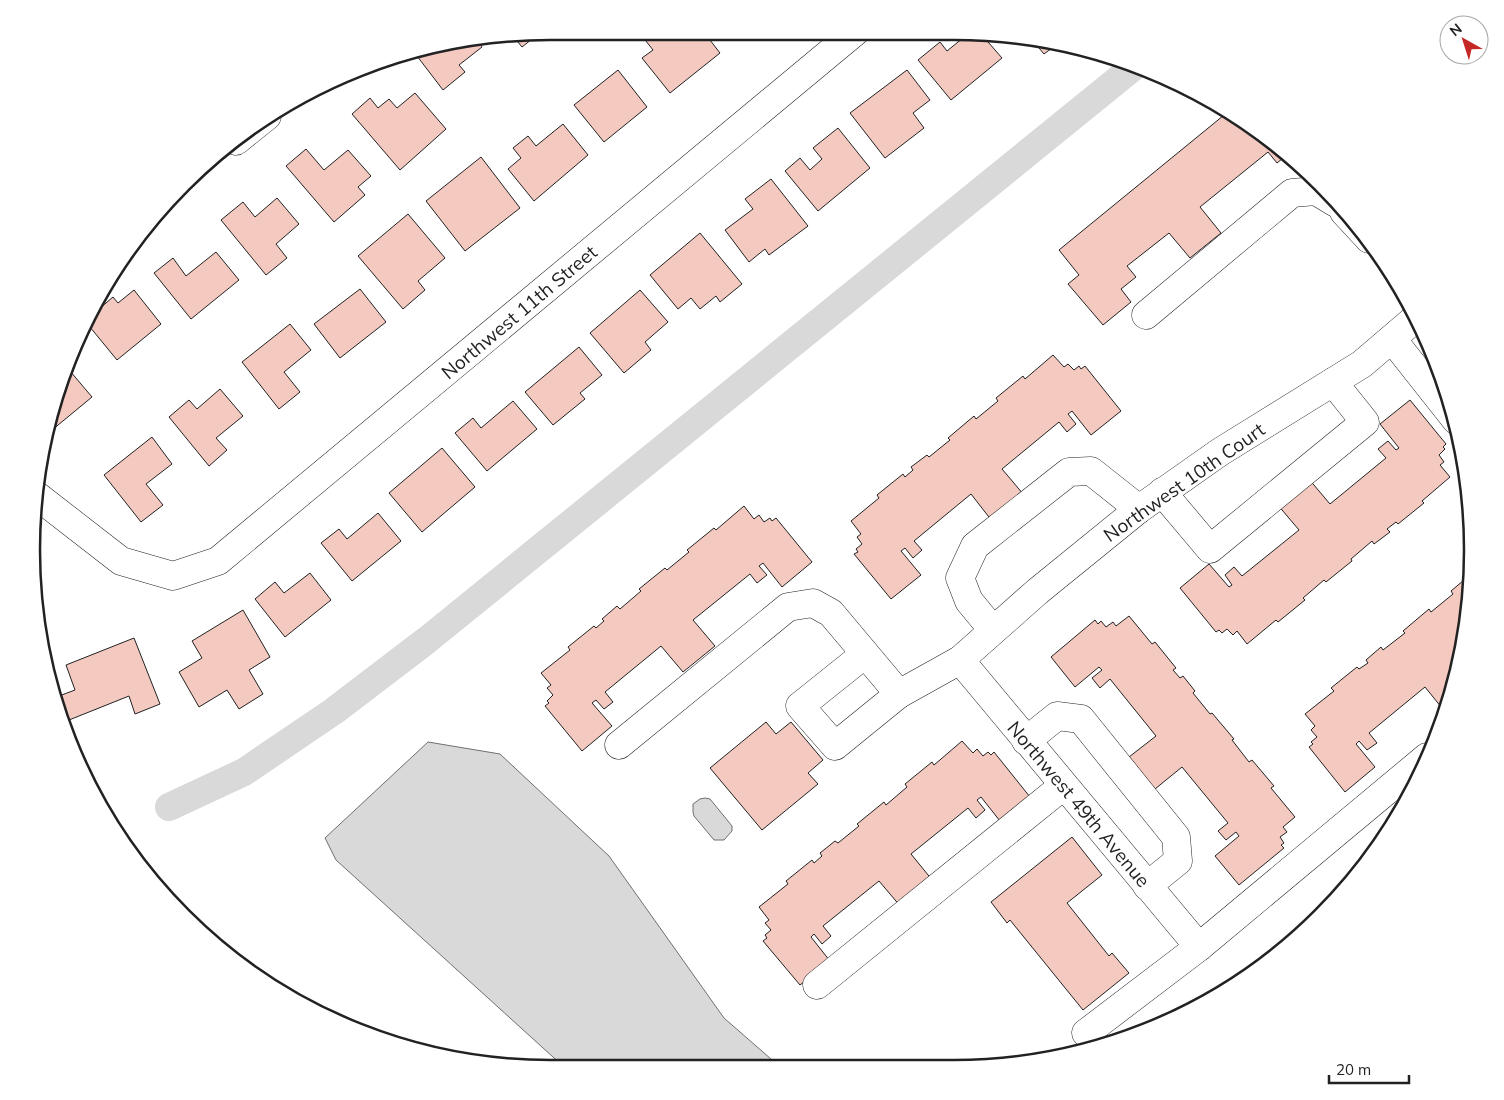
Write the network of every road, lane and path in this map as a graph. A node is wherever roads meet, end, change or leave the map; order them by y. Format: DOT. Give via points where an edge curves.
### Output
graph roads {
  1 [pos="845,40"];
  2 [pos="1318,192"];
  3 [pos="1146,315"];
  4 [pos="1410,323"];
  5 [pos="1392,338"];
  6 [pos="1333,382"];
  7 [pos="1442,402"];
  8 [pos="1162,492"];
  9 [pos="42,500"];
  10 [pos="1139,508"];
  11 [pos="993,630"];
  12 [pos="865,654"];
  13 [pos="960,660"];
  14 [pos="899,694"];
  15 [pos="1026,741"];
  16 [pos="619,745"];
  17 [pos="1415,767"];
  18 [pos="1063,786"];
  19 [pos="1147,886"];
  20 [pos="1199,947"];
  21 [pos="817,985"];
  22 [pos="1086,1032"];
  1 -- 9 [label="street, Northwest 11th Street" via="218,562 173,576 121,561"];
  2 -- 3 [label="street" via="1292,194"];
  4 -- 5 [label="street, Northwest 10th Court"];
  5 -- 6 [label="street, Northwest 10th Court" via="1362,364"];
  5 -- 7 [label="street"];
  6 -- 8 [label="street, Northwest 10th Court"];
  6 -- 8 [label="street" via="1365,422 1210,549"];
  8 -- 10 [label="street, Northwest 10th Court"];
  10 -- 11 [label="street, Northwest 10th Court"];
  10 -- 11 [label="street" via="1091,472 1069,472 975,546 960,578 969,601"];
  11 -- 13 [label="street, Northwest 10th Court"];
  12 -- 14 [label="street"];
  12 -- 14 [label="street, Northwest 10th Court" via="800,706 835,746"];
  12 -- 16 [label="street" via="831,613 813,603 788,607"];
  13 -- 14 [label="street, Northwest 10th Court"];
  13 -- 15 [label="street, Northwest 49th Avenue"];
  15 -- 18 [label="street, Northwest 49th Avenue"];
  15 -- 19 [label="street" via="1057,716 1081,719 1176,837 1178,861"];
  17 -- 20 [label="street"];
  18 -- 19 [label="street, Northwest 49th Avenue"];
  18 -- 21 [label="street"];
  19 -- 20 [label="street, Northwest 49th Avenue"];
  20 -- 22 [label="street"];
}
